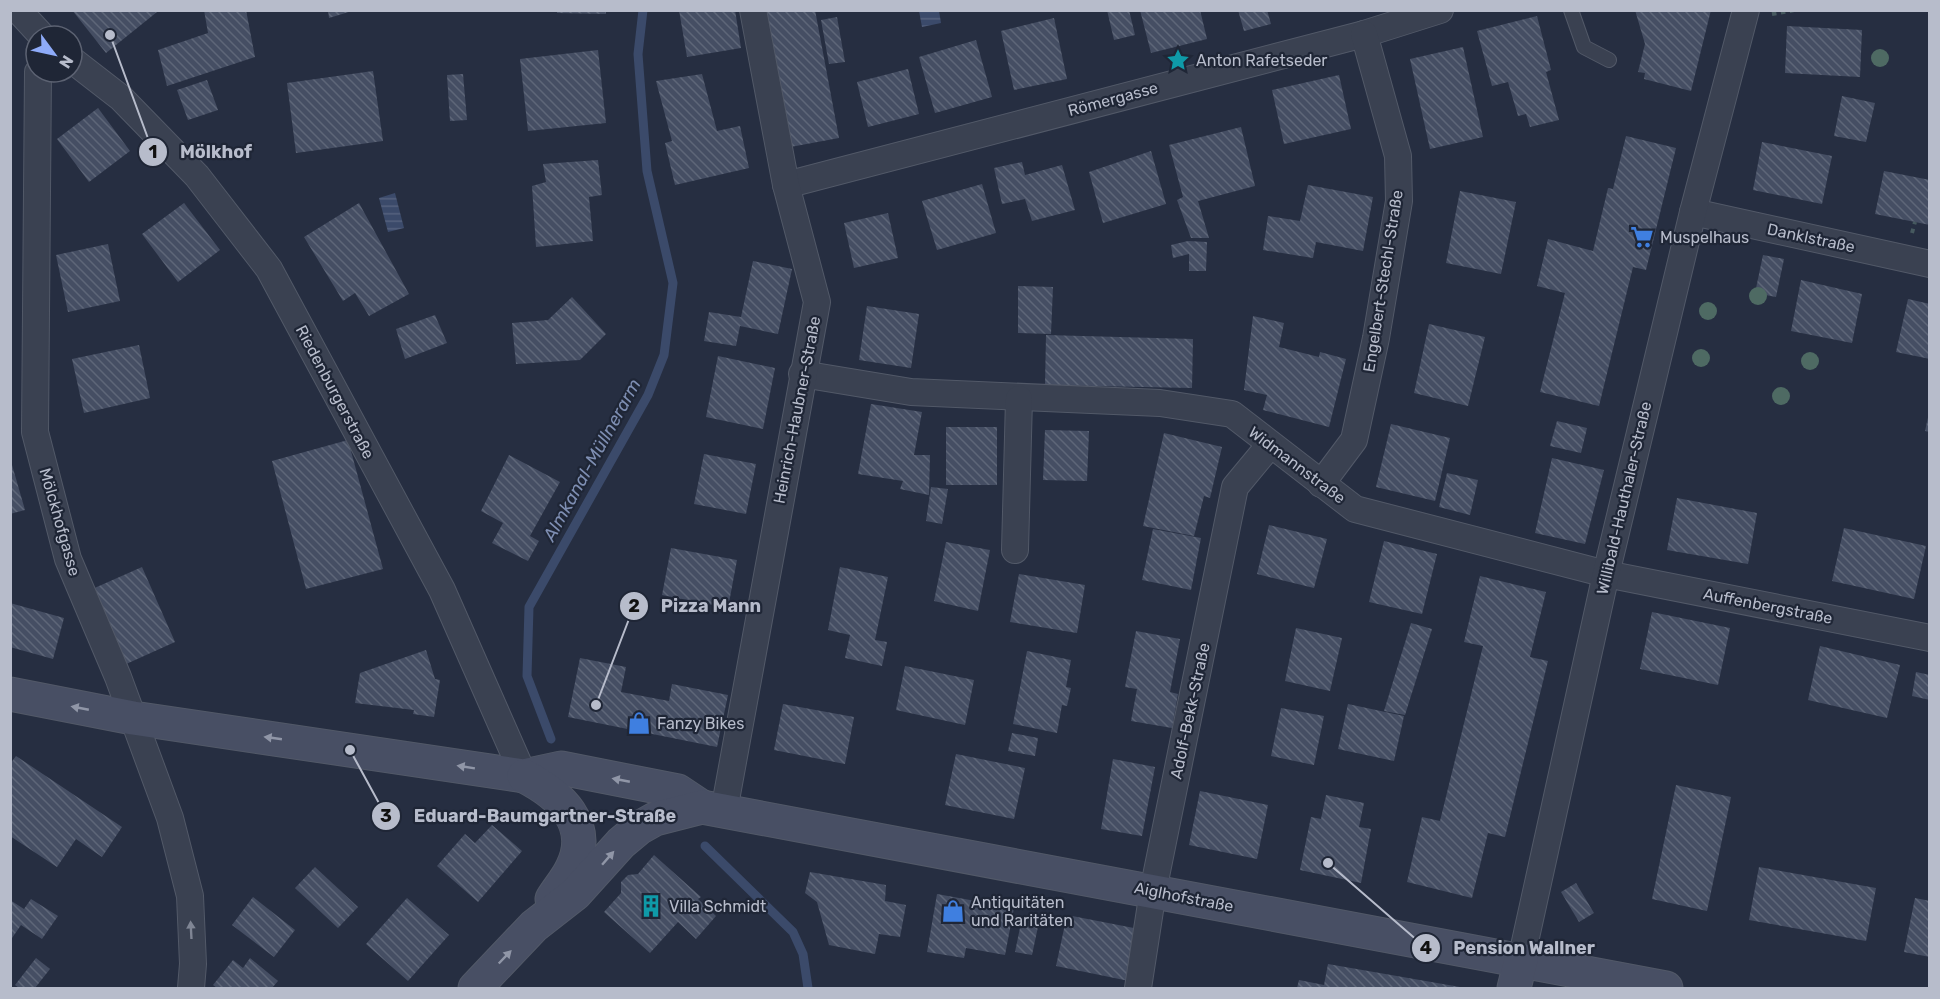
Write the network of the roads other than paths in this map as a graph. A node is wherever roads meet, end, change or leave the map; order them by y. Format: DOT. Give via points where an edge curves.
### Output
graph roads {
  1 [pos="753,10"];
  2 [pos="1440,10"];
  3 [pos="1570,10"];
  4 [pos="1746,10"];
  5 [pos="1364,34"];
  6 [pos="1609,60"];
  7 [pos="84,69"];
  8 [pos="38,84"];
  9 [pos="786,184"];
  10 [pos="1693,212"];
  11 [pos="1929,264"];
  12 [pos="802,374"];
  13 [pos="1019,399"];
  14 [pos="1269,446"];
  15 [pos="1321,484"];
  16 [pos="1015,550"];
  17 [pos="1606,574"];
  18 [pos="1929,638"];
  19 [pos="10,694"];
  20 [pos="133,718"];
  21 [pos="524,776"];
  22 [pos="713,809"];
  23 [pos="1153,891"];
  24 [pos="534,926"];
  25 [pos="1518,974"];
  26 [pos="191,988"];
  27 [pos="475,988"];
  28 [pos="1138,988"];
  29 [pos="1666,988"];
  1 -- 9 [label="street, Heinrich-Haubner-Straße"];
  2 -- 5 [label="street, Römergasse"];
  3 -- 6 [label="lane" via="1584,47"];
  4 -- 10 [label="street, Willibald-Hauthaler-Straße"];
  5 -- 9 [label="street, Römergasse"];
  5 -- 15 [label="street, Engelbert-Stechl-Straße" via="1398,156 1399,201 1354,440"];
  7 -- 21 [label="street, Riedenburgerstraße" via="121,98 197,176 269,269 442,590"];
  8 -- 20 [label="street, Mölckhofgasse" via="35,432 68,559"];
  9 -- 12 [label="street, Heinrich-Haubner-Straße" via="817,302"];
  10 -- 11 [label="street, Danklstraße"];
  10 -- 17 [label="street, Willibald-Hauthaler-Straße"];
  12 -- 13 [label="street, Widmannstraße" via="911,392"];
  12 -- 22 [label="street, Heinrich-Haubner-Straße"];
  13 -- 14 [label="street, Widmannstraße" via="1160,403 1232,414"];
  13 -- 16 [label="street"];
  14 -- 15 [label="street, Widmannstraße"];
  14 -- 23 [label="street, Adolf-Bekk-Straße" via="1235,487"];
  15 -- 17 [label="street, Widmannstraße" via="1355,509"];
  17 -- 18 [label="street, Auffenbergstraße"];
  17 -- 25 [label="street, Willibald-Hauthaler-Straße"];
  20 -- 19 [label="street, one-way"];
  21 -- 20 [label="street, one-way"];
  26 -- 20 [label="street, Mölckhofgasse, one-way" via="190,896 170,818"];
  22 -- 21 [label="street, one-way" via="678,791 561,768"];
  21 -- 24 [label="street" via="562,801 575,819 578,832 573,867"];
  22 -- 23 [label="street, Aiglhofstraße"];
  24 -- 22 [label="street, one-way" via="575,894 639,828 655,819"];
  23 -- 25 [label="street, Aiglhofstraße"];
  23 -- 28 [label="street, Adolf-Bekk-Straße"];
  27 -- 24 [label="street, one-way"];
  25 -- 29 [label="street, Aiglhofstraße"];
}
